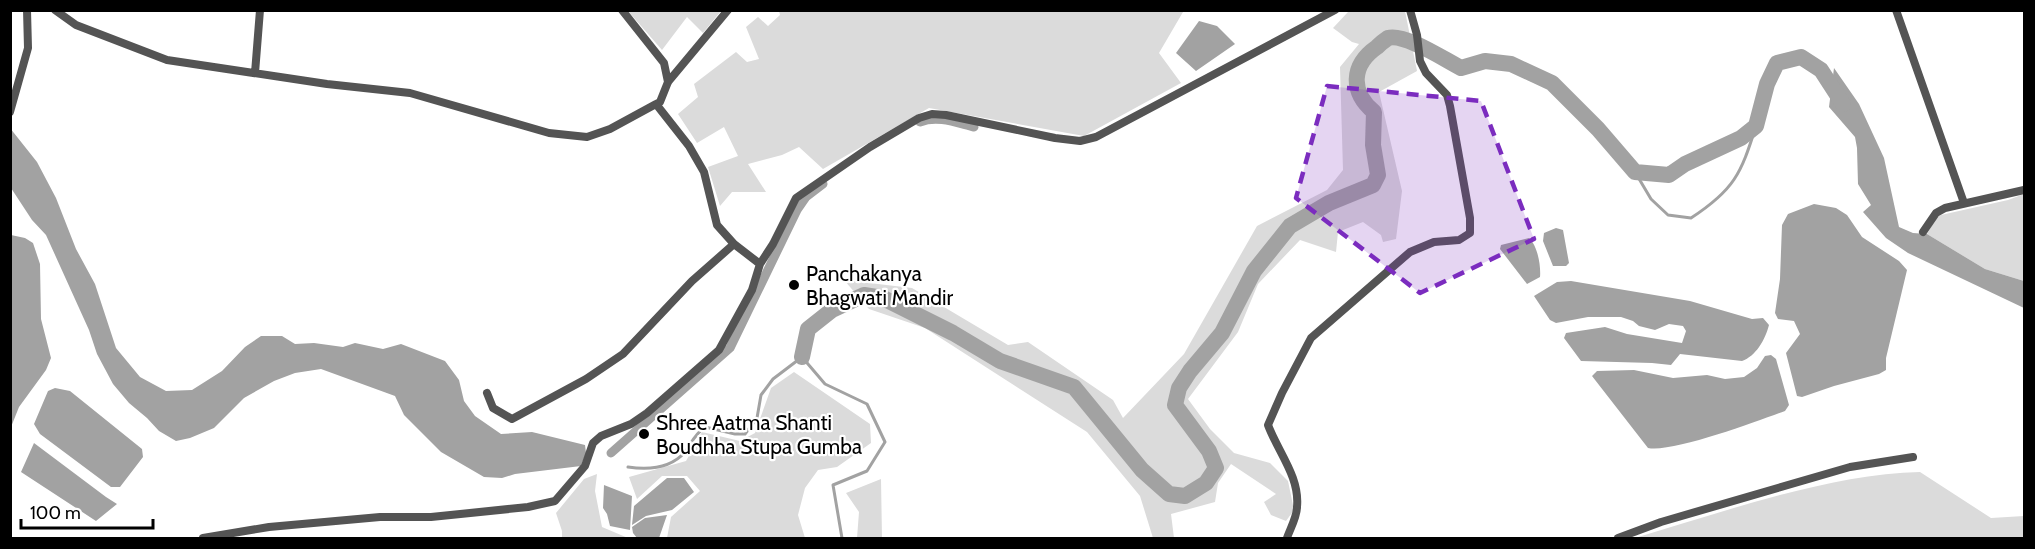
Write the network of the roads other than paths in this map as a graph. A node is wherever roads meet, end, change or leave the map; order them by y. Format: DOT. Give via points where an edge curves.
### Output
graph roads {
  1 [pos="27,10"];
  2 [pos="55,10"];
  3 [pos="260,10"];
  4 [pos="622,10"];
  5 [pos="728,10"];
  6 [pos="1335,10"];
  7 [pos="1410,10"];
  8 [pos="1896,10"];
  9 [pos="255,73"];
  10 [pos="668,82"];
  11 [pos="656,104"];
  12 [pos="10,112"];
  13 [pos="2025,190"];
  14 [pos="1964,203"];
  15 [pos="1923,232"];
  16 [pos="734,243"];
  17 [pos="760,264"];
  18 [pos="488,393"];
  19 [pos="1913,457"];
  20 [pos="203,538"];
  21 [pos="1287,538"];
  22 [pos="1618,538"];
  1 -- 12 [label="street" via="28,48"];
  2 -- 9 [label="street" via="76,25 167,60"];
  3 -- 9 [label="street"];
  4 -- 10 [label="street" via="664,63"];
  5 -- 10 [label="street"];
  6 -- 17 [label="street" via="1096,137 1080,141 1055,138 946,115 919,118 796,198"];
  7 -- 21 [label="street" via="1420,61 1426,74 1446,95 1470,233 1459,240 1434,242 1410,252 1311,338 1268,425 1295,481 1298,508"];
  8 -- 14 [label="street"];
  9 -- 11 [label="street" via="410,93 549,133 587,137"];
  10 -- 11 [label="street"];
  11 -- 16 [label="street" via="704,172 717,225"];
  13 -- 14 [label="street"];
  14 -- 15 [label="street" via="1936,213"];
  16 -- 17 [label="street"];
  16 -- 18 [label="street" via="623,354 586,379 512,419 493,408"];
  17 -- 20 [label="street" via="752,290 719,350 647,413 593,443 585,466 555,501 431,517 380,517 269,527"];
  19 -- 22 [label="street" via="1850,467"];
}
